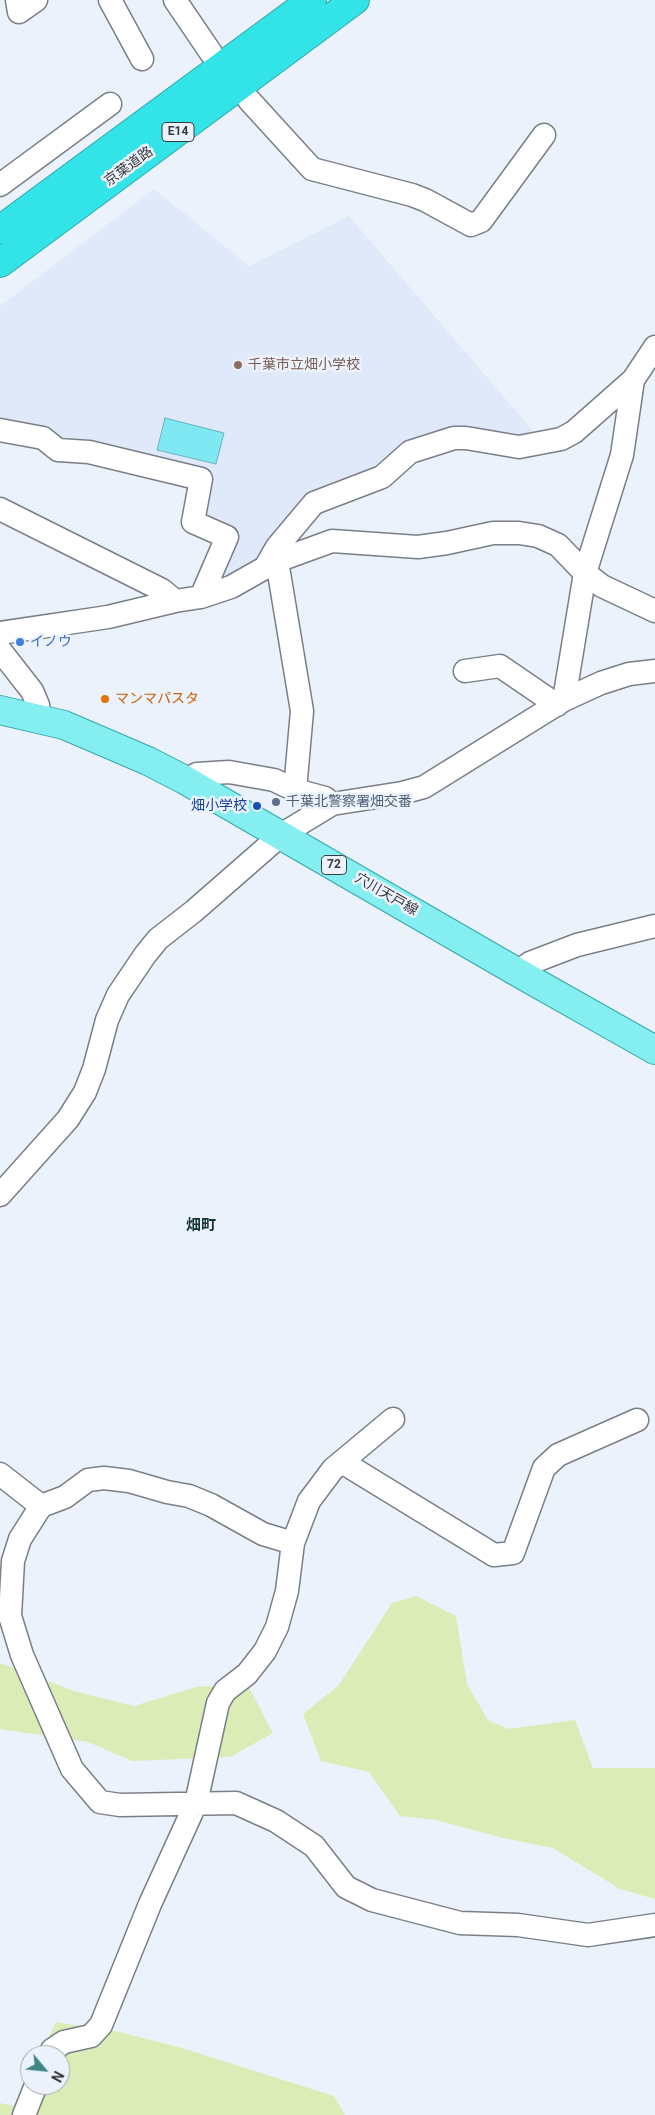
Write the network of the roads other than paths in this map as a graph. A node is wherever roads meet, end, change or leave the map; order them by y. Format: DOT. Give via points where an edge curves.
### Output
graph roads {
  1 [pos="17,0"];
  2 [pos="36,0"];
  3 [pos="110,0"];
  4 [pos="174,0"];
  5 [pos="312,0"];
  6 [pos="355,0"];
  7 [pos="211,53"];
  8 [pos="142,59"];
  9 [pos="249,100"];
  10 [pos="110,104"];
  11 [pos="544,135"];
  12 [pos="0,185"];
  13 [pos="0,230"];
  14 [pos="0,262"];
  15 [pos="655,347"];
  16 [pos="633,380"];
  17 [pos="0,430"];
  18 [pos="0,509"];
  19 [pos="270,565"];
  20 [pos="585,573"];
  21 [pos="201,597"];
  22 [pos="175,601"];
  23 [pos="654,609"];
  24 [pos="0,633"];
  25 [pos="0,650"];
  26 [pos="465,671"];
  27 [pos="655,671"];
  28 [pos="560,702"];
  29 [pos="0,710"];
  30 [pos="39,718"];
  31 [pos="185,780"];
  32 [pos="295,790"];
  33 [pos="332,804"];
  34 [pos="281,835"];
  35 [pos="655,926"];
  36 [pos="517,972"];
  37 [pos="655,1050"];
  38 [pos="0,1195"];
  39 [pos="393,1419"];
  40 [pos="637,1420"];
  41 [pos="342,1462"];
  42 [pos="0,1474"];
  43 [pos="41,1506"];
  44 [pos="293,1543"];
  45 [pos="196,1803"];
  46 [pos="655,1925"];
  47 [pos="60,2045"];
  48 [pos="32,2095"];
  49 [pos="24,2115"];
  1 -- 2 [label="street" via="19,12"];
  3 -- 8 [label="street"];
  4 -- 7 [label="street"];
  5 -- 13 [label="highway, 京葉道路 / E14"];
  6 -- 14 [label="highway, 京葉道路 / E14"];
  9 -- 11 [label="street" via="312,169 412,195 471,225 481,221"];
  10 -- 12 [label="street"];
  15 -- 16 [label="street"];
  16 -- 19 [label="street" via="574,432 561,439 519,447 454,438 410,452 382,477 314,503 277,547"];
  16 -- 20 [label="street" via="622,455"];
  17 -- 21 [label="street" via="43,438 58,450 89,452 201,479 193,522 228,538"];
  18 -- 22 [label="street" via="162,590"];
  19 -- 20 [label="street" via="332,541 418,547 493,533 518,533 538,536 558,545"];
  19 -- 21 [label="street" via="231,587"];
  19 -- 32 [label="street" via="302,711"];
  20 -- 23 [label="street" via="602,586"];
  20 -- 28 [label="street"];
  21 -- 22 [label="street"];
  22 -- 24 [label="street" via="108,617"];
  25 -- 30 [label="street" via="32,691"];
  26 -- 28 [label="street" via="500,666"];
  27 -- 28 [label="street" via="629,674 601,683"];
  28 -- 33 [label="street" via="424,787"];
  29 -- 30 [label="main road, 穴川天戸線 / 72"];
  30 -- 31 [label="main road, 穴川天戸線 / 72" via="89,735"];
  31 -- 32 [label="street" via="197,774 229,772 274,780"];
  31 -- 34 [label="main road, 穴川天戸線 / 72"];
  32 -- 33 [label="street" via="325,798"];
  33 -- 34 [label="street"];
  34 -- 36 [label="main road, 穴川天戸線 / 72"];
  34 -- 38 [label="street" via="158,939 145,955 118,995 107,1020 85,1092 68,1119"];
  35 -- 36 [label="street" via="577,945 530,963"];
  36 -- 37 [label="main road, 穴川天戸線 / 72"];
  39 -- 41 [label="street"];
  40 -- 41 [label="street" via="558,1455 544,1468 514,1553 494,1555"];
  41 -- 44 [label="street" via="309,1501"];
  42 -- 43 [label="street"];
  43 -- 44 [label="street" via="66,1497 88,1480 129,1481 190,1496 264,1534"];
  43 -- 45 [label="street" via="20,1539 13,1560 10,1616 22,1655 72,1769 100,1802 120,1805"];
  44 -- 45 [label="street" via="287,1591 277,1627 265,1652 247,1674 225,1691 218,1703"];
  45 -- 46 [label="street" via="236,1803 276,1821 314,1846 346,1887 372,1900 460,1923 518,1925 588,1935"];
  45 -- 47 [label="street" via="150,1904 101,2025 91,2036"];
  48 -- 49 [label="street"];
}
